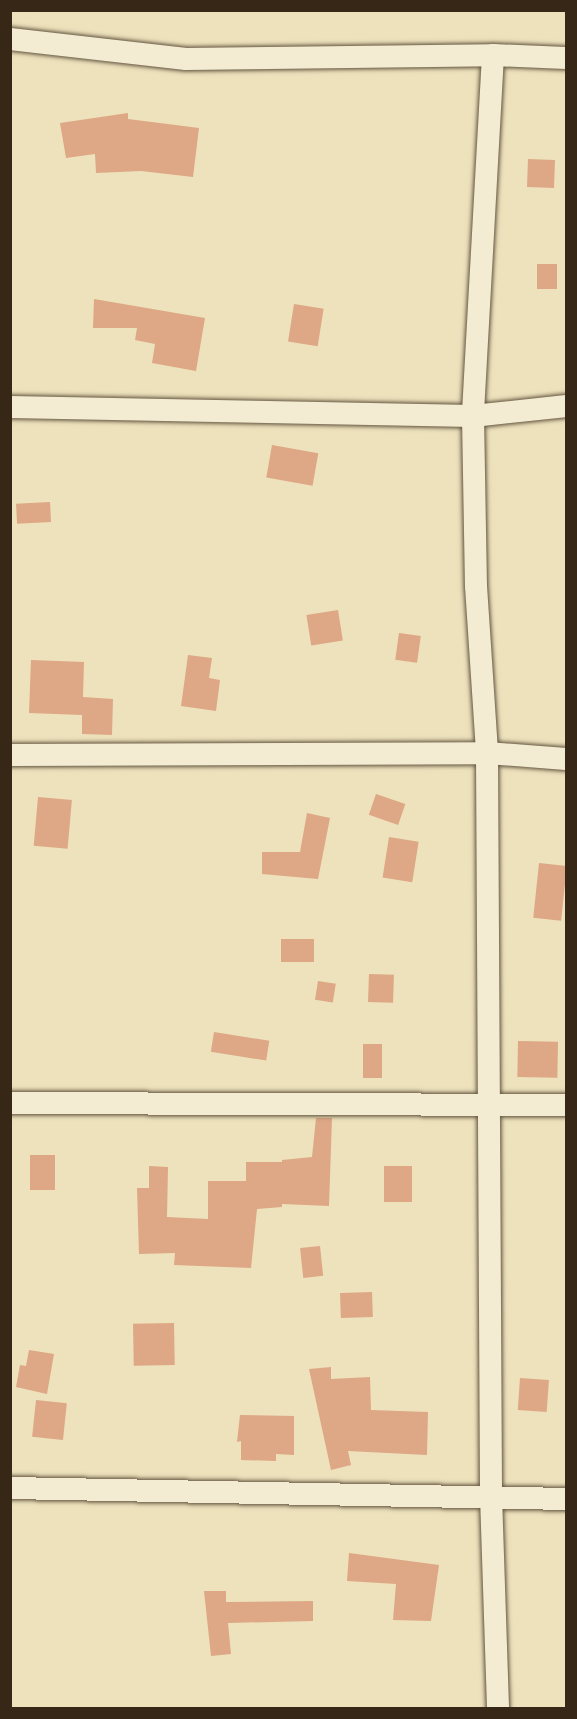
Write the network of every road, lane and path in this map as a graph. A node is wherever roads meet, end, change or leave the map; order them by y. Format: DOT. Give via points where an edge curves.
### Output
graph roads {
  1 [pos="10,39"];
  2 [pos="493,55"];
  3 [pos="567,58"];
  4 [pos="10,406"];
  5 [pos="567,406"];
  6 [pos="473,416"];
  7 [pos="487,753"];
  8 [pos="10,754"];
  9 [pos="567,759"];
  10 [pos="10,1103"];
  11 [pos="489,1103"];
  12 [pos="567,1105"];
  13 [pos="10,1488"];
  14 [pos="491,1496"];
  15 [pos="567,1499"];
  16 [pos="498,1708"];
  1 -- 2 [label="street" via="186,59"];
  2 -- 3 [label="street"];
  2 -- 6 [label="street"];
  4 -- 6 [label="street"];
  5 -- 6 [label="street"];
  6 -- 7 [label="street" via="476,586"];
  7 -- 8 [label="street"];
  7 -- 9 [label="street"];
  7 -- 11 [label="street"];
  10 -- 11 [label="street"];
  11 -- 12 [label="street"];
  11 -- 14 [label="street"];
  13 -- 14 [label="street"];
  14 -- 15 [label="street"];
  14 -- 16 [label="street"];
}
